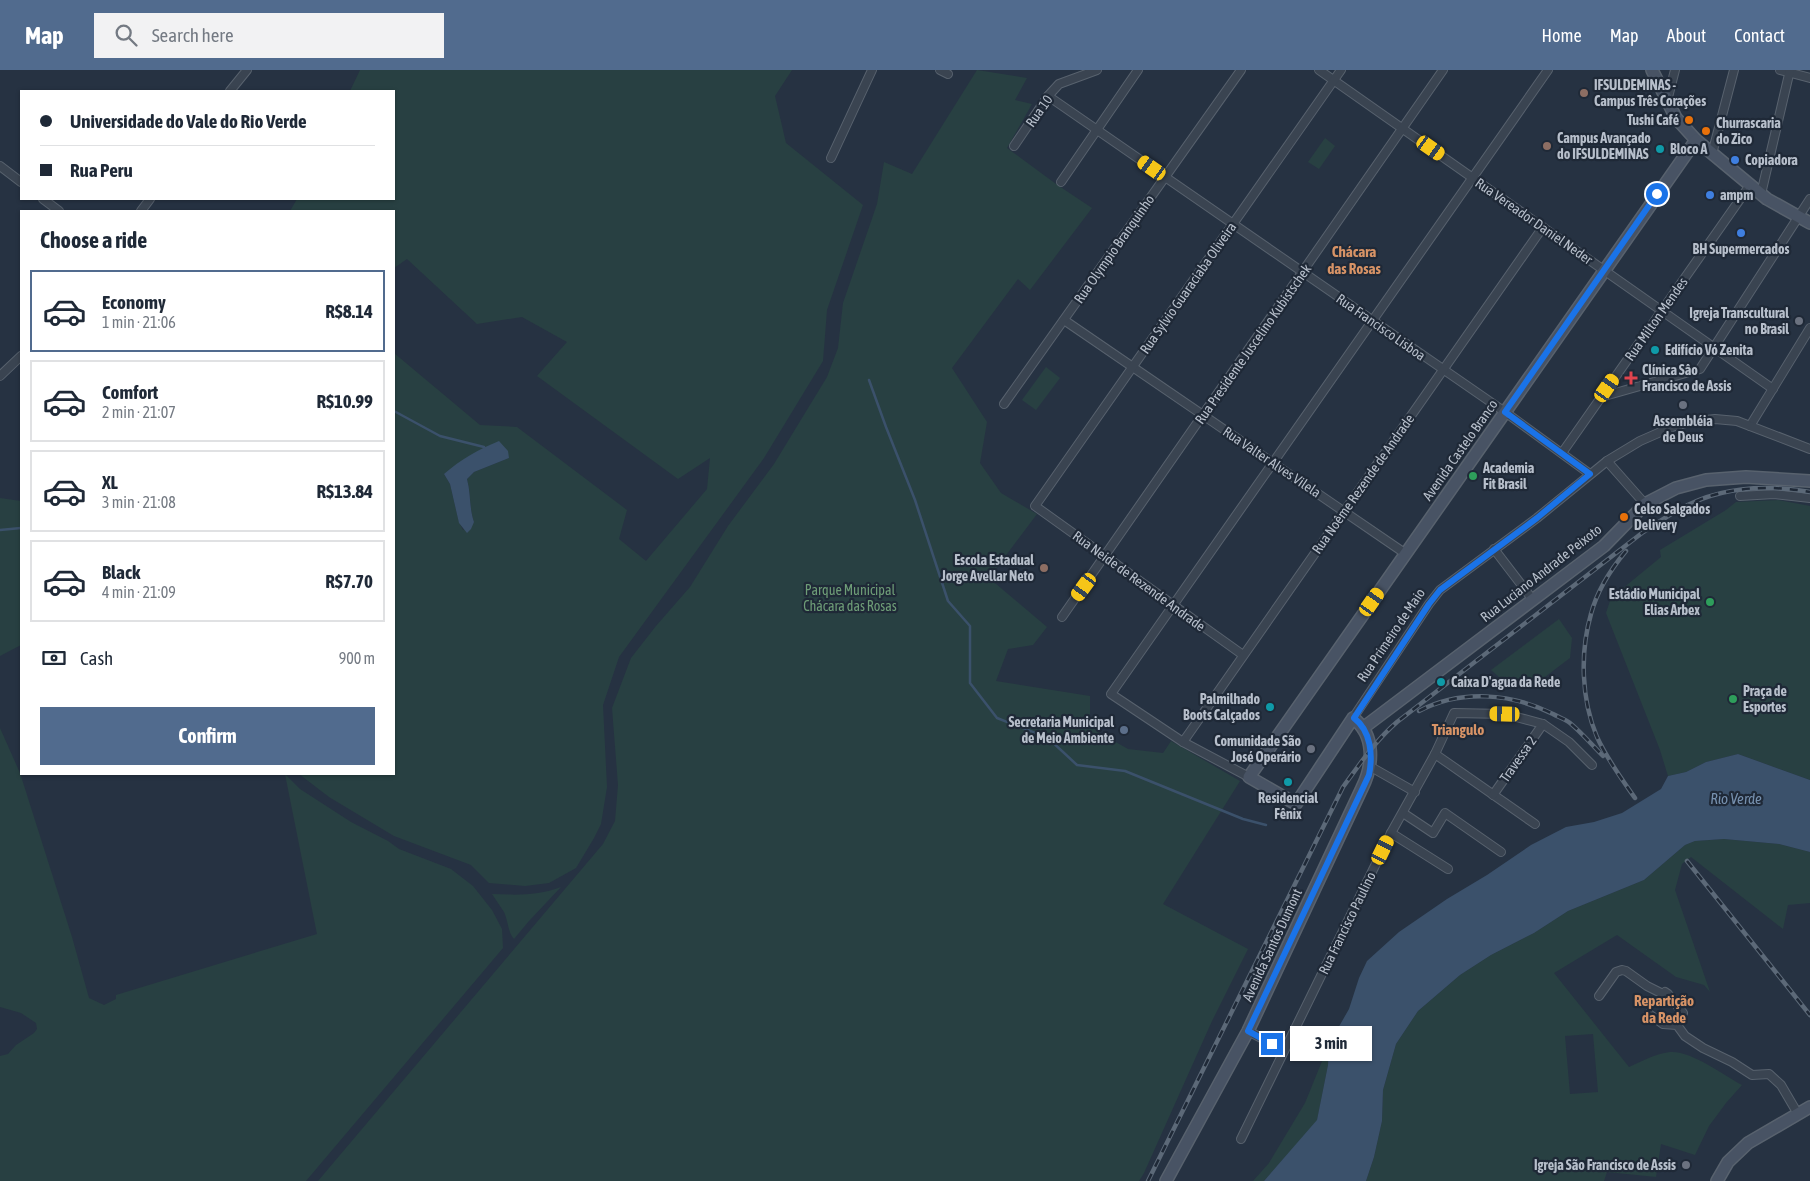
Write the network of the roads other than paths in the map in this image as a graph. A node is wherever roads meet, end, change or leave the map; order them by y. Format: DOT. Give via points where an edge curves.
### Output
graph roads {
  1 [pos="247,70"];
  2 [pos="872,70"];
  3 [pos="940,70"];
  4 [pos="1096,70"];
  5 [pos="1138,70"];
  6 [pos="1241,70"];
  7 [pos="1319,70"];
  8 [pos="1341,70"];
  9 [pos="1443,70"];
  10 [pos="1548,70"];
  11 [pos="1652,70"];
  12 [pos="1675,70"];
  13 [pos="1734,70"];
  14 [pos="1780,70"];
  15 [pos="1790,71"];
  16 [pos="948,74"];
  17 [pos="1810,78"];
  18 [pos="1334,80"];
  19 [pos="231,90"];
  20 [pos="1048,96"];
  21 [pos="1667,101"];
  22 [pos="1403,128"];
  23 [pos="1097,130"];
  24 [pos="1696,140"];
  25 [pos="1014,146"];
  26 [pos="1712,154"];
  27 [pos="831,158"];
  28 [pos="0,166"];
  29 [pos="1165,177"];
  30 [pos="1473,178"];
  31 [pos="20,181"];
  32 [pos="1061,182"];
  33 [pos="1750,185"];
  34 [pos="1761,194"];
  35 [pos="1810,199"];
  36 [pos="44,200"];
  37 [pos="58,210"];
  38 [pos="1799,217"];
  39 [pos="1810,223"];
  40 [pos="1233,224"];
  41 [pos="1543,227"];
  42 [pos="1604,270"];
  43 [pos="1303,272"];
  44 [pos="1662,311"];
  45 [pos="1064,320"];
  46 [pos="1373,321"];
  47 [pos="1810,328"];
  48 [pos="1714,348"];
  49 [pos="20,357"];
  50 [pos="1133,367"];
  51 [pos="1443,370"];
  52 [pos="0,376"];
  53 [pos="1613,380"];
  54 [pos="1773,389"];
  55 [pos="1626,390"];
  56 [pos="1602,397"];
  57 [pos="1004,404"];
  58 [pos="1505,412"];
  59 [pos="1204,415"];
  60 [pos="1750,426"];
  61 [pos="1810,449"];
  62 [pos="1562,453"];
  63 [pos="1607,461"];
  64 [pos="1273,463"];
  65 [pos="1590,474"];
  66 [pos="1810,482"];
  67 [pos="1740,496"];
  68 [pos="1810,498"];
  69 [pos="1645,504"];
  70 [pos="1035,506"];
  71 [pos="1344,511"];
  72 [pos="1494,549"];
  73 [pos="1406,554"];
  74 [pos="1105,556"];
  75 [pos="1533,600"];
  76 [pos="1173,605"];
  77 [pos="1062,617"];
  78 [pos="1244,655"];
  79 [pos="1354,718"];
  80 [pos="1543,724"];
  81 [pos="1363,728"];
  82 [pos="1183,742"];
  83 [pos="1435,754"];
  84 [pos="1592,765"];
  85 [pos="1370,767"];
  86 [pos="1249,777"];
  87 [pos="1415,792"];
  88 [pos="1493,795"];
  89 [pos="1403,814"];
  90 [pos="1534,824"];
  91 [pos="1391,834"];
  92 [pos="1501,852"];
  93 [pos="1448,869"];
  94 [pos="1598,996"];
  95 [pos="1645,1019"];
  96 [pos="1677,1025"];
  97 [pos="1248,1031"];
  98 [pos="1284,1050"];
  99 [pos="1810,1107"];
  100 [pos="1798,1114"];
  101 [pos="1241,1140"];
  102 [pos="1166,1181"];
  103 [pos="1717,1181"];
  1 -- 19 [label="street"];
  2 -- 27 [label="street"];
  3 -- 16 [label="street"];
  4 -- 20 [label="street, Rua 10" via="1059,84"];
  5 -- 23 [label="street"];
  6 -- 29 [label="street, Rua Olympio Branquinho"];
  7 -- 18 [label="street, Rua Vereador Daniel Neder"];
  8 -- 18 [label="street, Rua Sylvio Guaraciaba Oliveira"];
  9 -- 22 [label="street, Rua Presidente Juscelino Kubistschek"];
  10 -- 30 [label="street"];
  11 -- 21 [label="street"];
  12 -- 21 [label="street"];
  13 -- 26 [label="street"];
  14 -- 15 [label="street"];
  15 -- 17 [label="street"];
  15 -- 34 [label="street"];
  18 -- 22 [label="street, Rua Vereador Daniel Neder"];
  18 -- 40 [label="street, Rua Sylvio Guaraciaba Oliveira"];
  20 -- 23 [label="street, Rua Francisco Lisboa"];
  20 -- 25 [label="street, Rua 10"];
  21 -- 24 [label="street" via="1676,118"];
  22 -- 30 [label="street, Rua Vereador Daniel Neder"];
  22 -- 43 [label="street, Rua Presidente Juscelino Kubistschek"];
  23 -- 29 [label="street, Rua Francisco Lisboa"];
  23 -- 32 [label="street"];
  24 -- 26 [label="street"];
  24 -- 42 [label="street, Avenida Castelo Branco"];
  26 -- 33 [label="street"];
  28 -- 31 [label="street"];
  29 -- 40 [label="street, Rua Francisco Lisboa"];
  29 -- 45 [label="street, Rua Olympio Branquinho"];
  30 -- 41 [label="street, Rua Vereador Daniel Neder"];
  30 -- 46 [label="street"];
  33 -- 34 [label="street"];
  33 -- 44 [label="street, Rua Milton Mendes"];
  34 -- 38 [label="street"];
  35 -- 38 [label="street"];
  36 -- 37 [label="street"];
  38 -- 39 [label="street"];
  38 -- 48 [label="street"];
  40 -- 43 [label="street, Rua Francisco Lisboa"];
  40 -- 50 [label="street, Rua Sylvio Guaraciaba Oliveira"];
  41 -- 42 [label="street, Rua Vereador Daniel Neder"];
  41 -- 51 [label="street, Rua Noême Rezende de Andrade"];
  42 -- 44 [label="street, Rua Vereador Daniel Neder"];
  42 -- 58 [label="street, Avenida Castelo Branco"];
  43 -- 46 [label="street, Rua Francisco Lisboa"];
  43 -- 59 [label="street, Rua Presidente Juscelino Kubistschek"];
  44 -- 48 [label="street, Rua Vereador Daniel Neder"];
  44 -- 53 [label="street, Rua Milton Mendes"];
  45 -- 50 [label="street, Rua Valter Alves Vilela"];
  45 -- 57 [label="street, Rua Olympio Branquinho"];
  46 -- 51 [label="street, Rua Francisco Lisboa"];
  46 -- 64 [label="street"];
  47 -- 54 [label="street"];
  48 -- 54 [label="street, Rua Vereador Daniel Neder"];
  48 -- 55 [label="street" via="1700,369"];
  49 -- 52 [label="street"];
  50 -- 59 [label="street, Rua Valter Alves Vilela"];
  50 -- 70 [label="street, Rua Sylvio Guaraciaba Oliveira"];
  51 -- 58 [label="street, Rua Francisco Lisboa"];
  51 -- 71 [label="street, Rua Noême Rezende de Andrade"];
  53 -- 55 [label="street"];
  53 -- 56 [label="street, Rua Milton Mendes"];
  54 -- 60 [label="street"];
  55 -- 56 [label="street"];
  56 -- 62 [label="street, Rua Milton Mendes"];
  58 -- 62 [label="street, Rua Francisco Lisboa"];
  58 -- 73 [label="street, Avenida Castelo Branco"];
  59 -- 64 [label="street, Rua Valter Alves Vilela"];
  59 -- 74 [label="street, Rua Presidente Juscelino Kubistschek"];
  60 -- 61 [label="street, Rua Primeiro de Maio"];
  60 -- 63 [label="street, Rua Primeiro de Maio" via="1737,420 1689,422 1640,441"];
  62 -- 65 [label="street, Rua Francisco Lisboa"];
  63 -- 65 [label="street, Rua Primeiro de Maio"];
  63 -- 69 [label="street"];
  64 -- 71 [label="street, Rua Valter Alves Vilela"];
  64 -- 76 [label="street"];
  65 -- 72 [label="street, Rua Primeiro de Maio"];
  66 -- 69 [label="street, Rua Luciano Andrade Peixoto" via="1746,477 1706,480 1676,488"];
  67 -- 68 [label="street" via="1774,494"];
  69 -- 75 [label="street, Rua Luciano Andrade Peixoto" via="1604,546"];
  70 -- 74 [label="street, Rua Neide de Rezende Andrade"];
  71 -- 73 [label="street, Rua Valter Alves Vilela"];
  71 -- 78 [label="street, Rua Noême Rezende de Andrade"];
  72 -- 75 [label="street"];
  72 -- 79 [label="street, Rua Primeiro de Maio" via="1440,590"];
  73 -- 86 [label="street, Avenida Castelo Branco"];
  74 -- 76 [label="street, Rua Neide de Rezende Andrade"];
  74 -- 77 [label="street, Rua Presidente Juscelino Kubistschek"];
  75 -- 81 [label="street, Rua Luciano Andrade Peixoto"];
  76 -- 78 [label="street, Rua Neide de Rezende Andrade"];
  76 -- 82 [label="street" via="1111,694"];
  78 -- 82 [label="street, Rua Noême Rezende de Andrade"];
  79 -- 81 [label="street, Avenida Santos Dumont"];
  79 -- 86 [label="street, Rua Primeiro de Maio" via="1296,804"];
  80 -- 83 [label="street, Rua Francisco Paulino" via="1505,714 1454,713"];
  80 -- 84 [label="street, Rua Francisco Paulino" via="1569,742"];
  80 -- 88 [label="street, Travessa 2"];
  81 -- 85 [label="street, Avenida Santos Dumont" via="1371,748"];
  82 -- 86 [label="street"];
  83 -- 87 [label="street, Rua Francisco Paulino"];
  83 -- 88 [label="street"];
  85 -- 87 [label="street"];
  85 -- 97 [label="street, Avenida Santos Dumont"];
  87 -- 89 [label="street, Rua Francisco Paulino"];
  88 -- 90 [label="street"];
  89 -- 91 [label="street, Rua Francisco Paulino"];
  89 -- 92 [label="street" via="1433,833 1445,813"];
  91 -- 93 [label="street"];
  91 -- 98 [label="street, Rua Francisco Paulino"];
  94 -- 96 [label="street" via="1616,972 1626,970 1647,986 1668,994 1683,1013"];
  95 -- 96 [label="street" via="1649,1014 1663,1024"];
  96 -- 100 [label="street" via="1685,1036 1752,1075 1769,1074 1781,1085"];
  97 -- 98 [label="street"];
  97 -- 102 [label="street, Avenida Santos Dumont"];
  98 -- 101 [label="street, Rua Francisco Paulino"];
  99 -- 100 [label="street"];
  100 -- 103 [label="street" via="1748,1143 1728,1162"];
}
